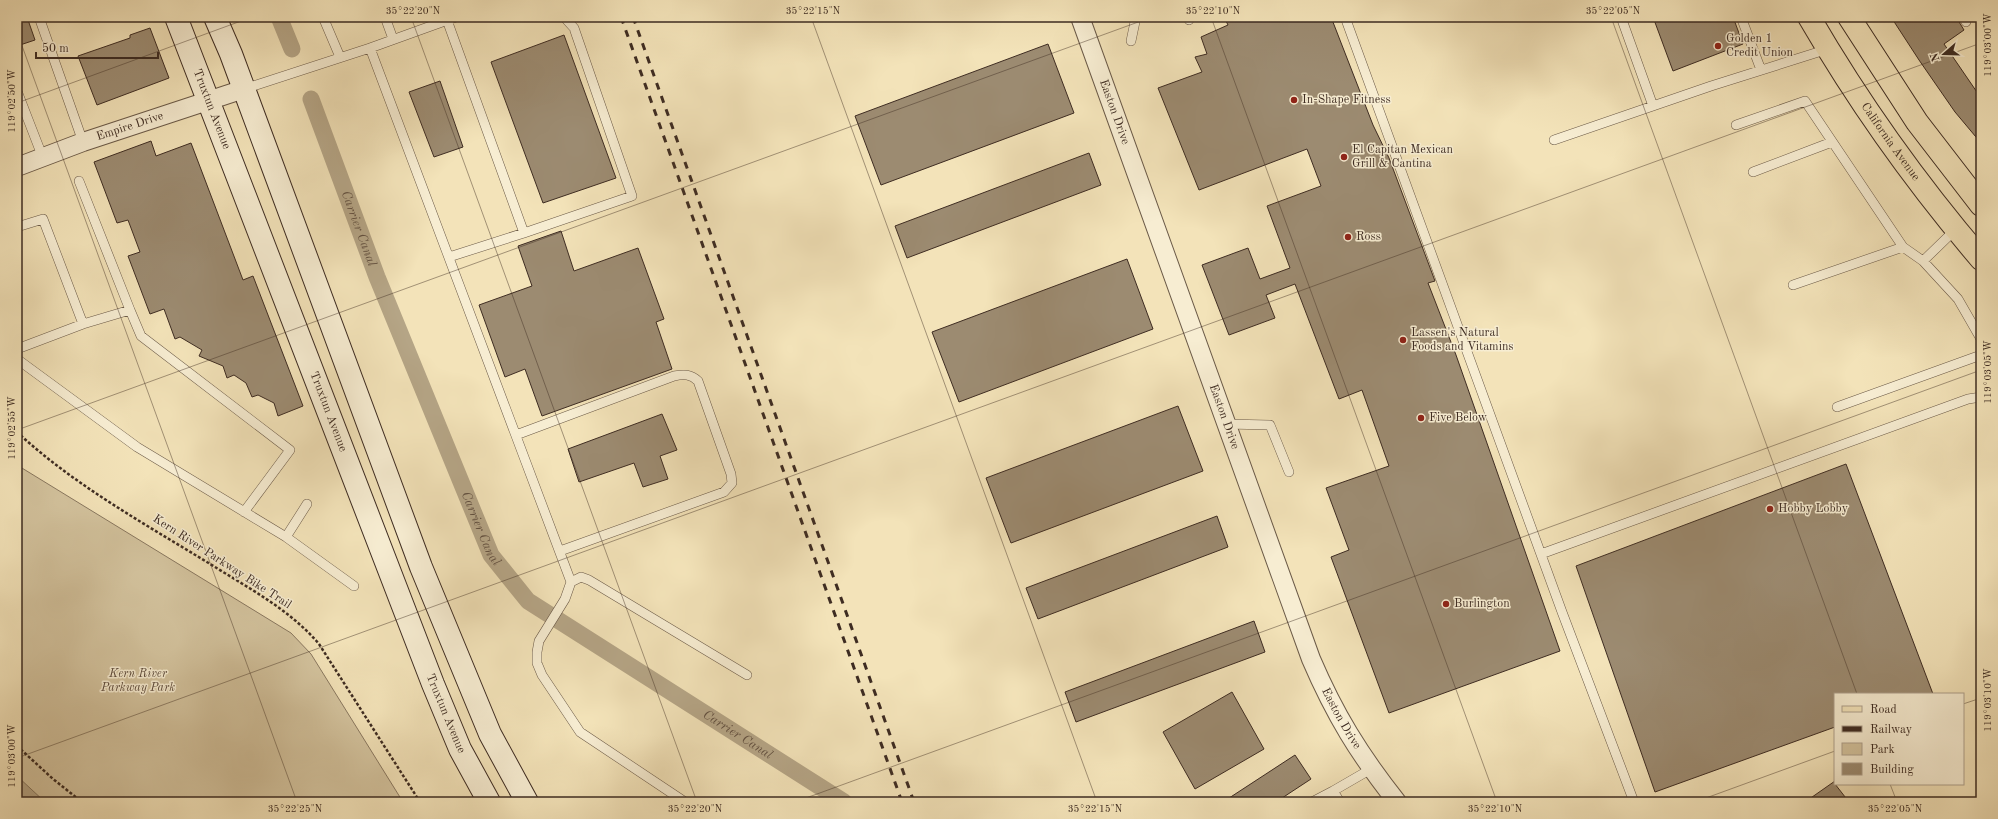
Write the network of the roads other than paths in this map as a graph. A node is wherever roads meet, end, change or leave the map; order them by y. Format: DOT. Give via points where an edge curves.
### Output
graph roads {
  1 [pos="39,17"];
  2 [pos="176,17"];
  3 [pos="215,17"];
  4 [pos="323,17"];
  5 [pos="385,17"];
  6 [pos="564,17"];
  7 [pos="1080,17"];
  8 [pos="1136,17"];
  9 [pos="1345,17"];
  10 [pos="1620,17"];
  11 [pos="1741,17"];
  12 [pos="1809,17"];
  13 [pos="451,18"];
  14 [pos="1855,19"];
  15 [pos="393,39"];
  16 [pos="1131,41"];
  17 [pos="370,48"];
  18 [pos="1828,49"];
  19 [pos="340,57"];
  20 [pos="1877,62"];
  21 [pos="1760,70"];
  22 [pos="244,89"];
  23 [pos="17,91"];
  24 [pos="209,100"];
  25 [pos="1652,106"];
  26 [pos="1736,124"];
  27 [pos="1554,140"];
  28 [pos="83,142"];
  29 [pos="1832,142"];
  30 [pos="43,158"];
  31 [pos="17,167"];
  32 [pos="1753,172"];
  33 [pos="79,181"];
  34 [pos="1981,205"];
  35 [pos="17,227"];
  36 [pos="1956,229"];
  37 [pos="524,233"];
  38 [pos="1903,247"];
  39 [pos="449,257"];
  40 [pos="1981,259"];
  41 [pos="1923,261"];
  42 [pos="1793,285"];
  43 [pos="130,310"];
  44 [pos="83,324"];
  45 [pos="1981,339"];
  46 [pos="17,349"];
  47 [pos="1981,355"];
  48 [pos="17,359"];
  49 [pos="1981,397"];
  50 [pos="1837,408"];
  51 [pos="1226,424"];
  52 [pos="516,435"];
  53 [pos="1289,472"];
  54 [pos="307,504"];
  55 [pos="244,512"];
  56 [pos="286,537"];
  57 [pos="560,551"];
  58 [pos="1540,554"];
  59 [pos="571,582"];
  60 [pos="354,586"];
  61 [pos="747,676"];
  62 [pos="1371,769"];
  63 [pos="1333,791"];
  64 [pos="490,802"];
  65 [pos="527,802"];
  66 [pos="685,802"];
  67 [pos="1312,802"];
  68 [pos="1340,802"];
  69 [pos="1397,802"];
  70 [pos="1634,802"];
  1 -- 28 [label="lane"];
  2 -- 24 [label="main road, Truxtun Avenue"];
  3 -- 22 [label="main road"];
  4 -- 19 [label="lane"];
  5 -- 15 [label="lane"];
  6 -- 37 [label="lane" via="574,28 632,196"];
  7 -- 51 [label="street, Easton Drive"];
  8 -- 16 [label="lane"];
  9 -- 58 [label="lane"];
  10 -- 25 [label="lane"];
  11 -- 21 [label="lane"];
  12 -- 18 [label="main road, California Avenue"];
  13 -- 15 [label="lane"];
  13 -- 37 [label="lane"];
  14 -- 20 [label="main road"];
  15 -- 17 [label="lane"];
  17 -- 19 [label="lane"];
  17 -- 39 [label="lane"];
  18 -- 20 [label="main road" via="1857,49"];
  18 -- 21 [label="lane"];
  18 -- 36 [label="main road, California Avenue" via="1885,138"];
  19 -- 22 [label="lane"];
  20 -- 34 [label="main road" via="1917,122"];
  21 -- 25 [label="lane"];
  22 -- 24 [label="street, Empire Drive"];
  22 -- 65 [label="main road" via="421,567 490,734"];
  23 -- 30 [label="lane"];
  24 -- 28 [label="street, Empire Drive"];
  24 -- 64 [label="main road, Truxtun Avenue" via="433,684 460,749"];
  25 -- 27 [label="lane"];
  26 -- 29 [label="lane" via="1805,101"];
  28 -- 30 [label="street, Empire Drive"];
  29 -- 32 [label="lane"];
  29 -- 38 [label="lane"];
  30 -- 31 [label="street, Empire Drive"];
  33 -- 43 [label="lane"];
  35 -- 44 [label="lane" via="43,219"];
  36 -- 40 [label="main road, California Avenue"];
  36 -- 41 [label="lane"];
  37 -- 39 [label="lane"];
  38 -- 41 [label="lane"];
  38 -- 42 [label="lane"];
  39 -- 52 [label="lane"];
  41 -- 45 [label="lane" via="1958,299"];
  43 -- 44 [label="lane"];
  43 -- 55 [label="lane" via="141,336 290,450"];
  44 -- 46 [label="lane"];
  47 -- 50 [label="lane"];
  48 -- 55 [label="lane" via="137,447"];
  49 -- 58 [label="lane" via="1968,399"];
  51 -- 53 [label="lane" via="1270,425"];
  51 -- 62 [label="street, Easton Drive" via="1311,659 1346,732"];
  52 -- 57 [label="lane"];
  52 -- 57 [label="lane" via="674,376 689,375 698,381 731,474 732,483 729,487 724,492"];
  54 -- 56 [label="lane"];
  55 -- 56 [label="lane"];
  56 -- 60 [label="lane"];
  57 -- 59 [label="lane"];
  58 -- 70 [label="lane"];
  59 -- 61 [label="lane" via="581,577 589,580"];
  59 -- 66 [label="lane" via="565,599 539,641 536,652 537,664 542,675 580,732"];
  62 -- 63 [label="lane"];
  62 -- 69 [label="street, Easton Drive"];
  63 -- 67 [label="lane"];
  63 -- 68 [label="lane"];
}
